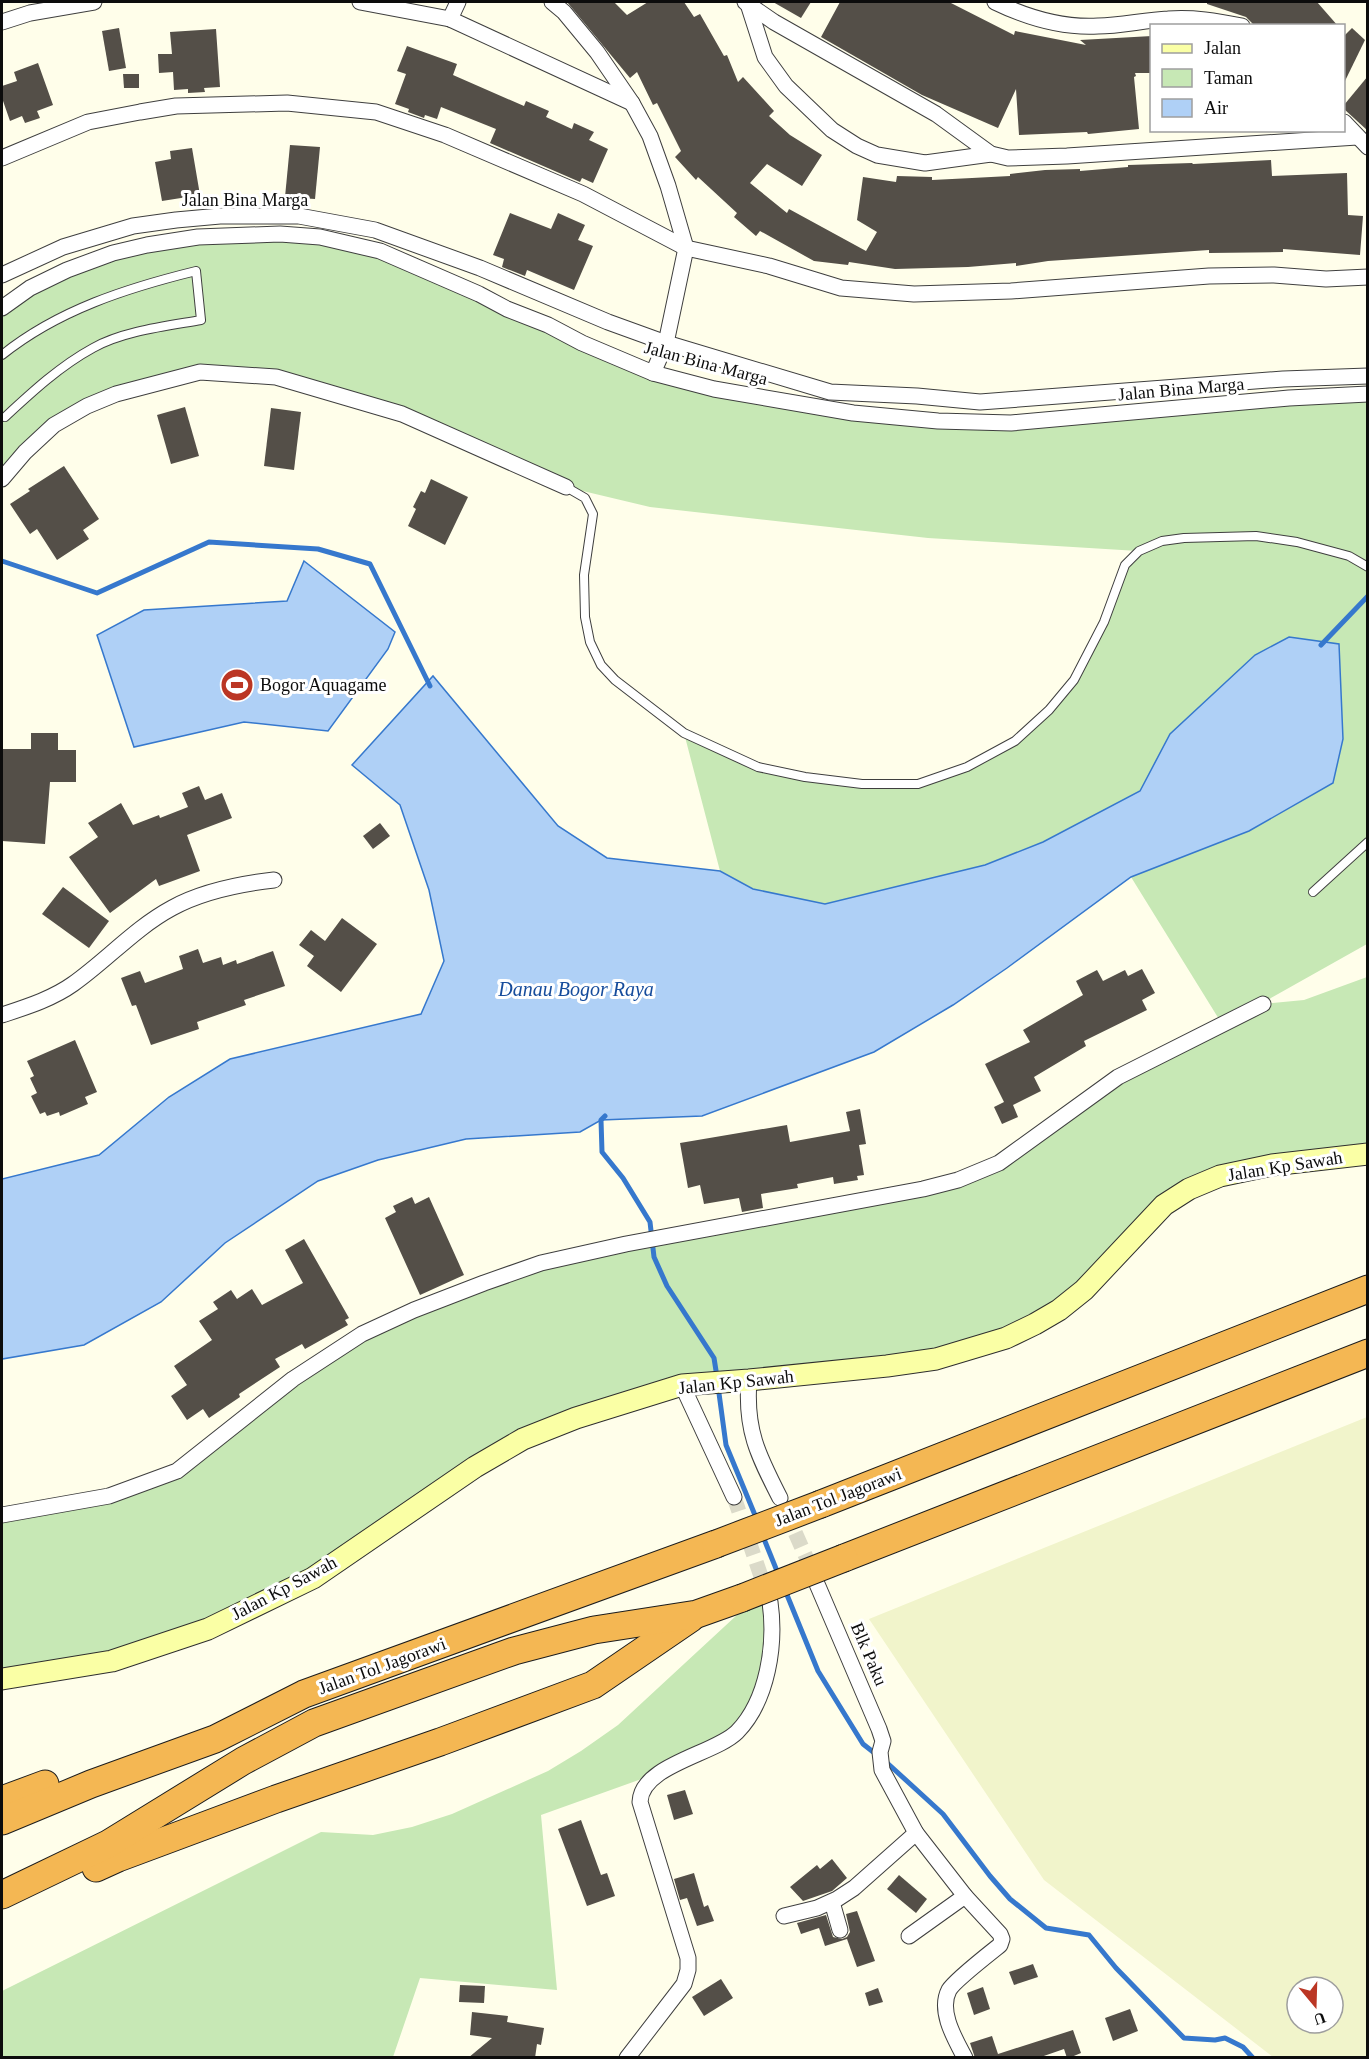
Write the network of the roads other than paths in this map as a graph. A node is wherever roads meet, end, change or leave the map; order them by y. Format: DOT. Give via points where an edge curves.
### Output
graph roads {
  1 [pos="94,2"];
  2 [pos="360,2"];
  3 [pos="458,2"];
  4 [pos="552,2"];
  5 [pos="995,2"];
  6 [pos="746,3"];
  7 [pos="450,19"];
  8 [pos="2,22"];
  9 [pos="1232,24"];
  10 [pos="632,103"];
  11 [pos="1345,124"];
  12 [pos="1362,142"];
  13 [pos="991,154"];
  14 [pos="2,158"];
  15 [pos="686,248"];
  16 [pos="2,276"];
  17 [pos="1368,277"];
  18 [pos="2,308"];
  19 [pos="666,343"];
  20 [pos="2,355"];
  21 [pos="653,373"];
  22 [pos="1368,376"];
  23 [pos="1368,394"];
  24 [pos="2,417"];
  25 [pos="2,479"];
  26 [pos="566,487"];
  27 [pos="1368,567"];
  28 [pos="1368,842"];
  29 [pos="274,880"];
  30 [pos="1313,892"];
  31 [pos="1263,1004"];
  32 [pos="2,1015"];
  33 [pos="1368,1154"];
  34 [pos="1368,1289"];
  35 [pos="1368,1353"];
  36 [pos="743,1380"];
  37 [pos="686,1384"];
  38 [pos="734,1497"];
  39 [pos="780,1498"];
  40 [pos="2,1515"];
  41 [pos="817,1584"];
  42 [pos="770,1602"];
  43 [pos="697,1614"];
  44 [pos="2,1679"];
  45 [pos="304,1694"];
  46 [pos="2,1800"];
  47 [pos="2,1821"];
  48 [pos="916,1833"];
  49 [pos="2,1896"];
  50 [pos="965,1896"];
  51 [pos="832,1902"];
  52 [pos="2,1912"];
  53 [pos="784,1916"];
  54 [pos="840,1930"];
  55 [pos="909,1936"];
  56 [pos="627,2058"];
  57 [pos="965,2058"];
  1 -- 8 [label="street"];
  2 -- 7 [label="street"];
  3 -- 7 [label="street"];
  4 -- 10 [label="street" via="597,52"];
  5 -- 9 [label="street" via="1046,21 1097,27 1188,18"];
  6 -- 13 [label="street" via="936,114"];
  6 -- 13 [label="street" via="765,57 786,86 814,115 849,141 877,155 925,163"];
  7 -- 10 [label="street"];
  10 -- 15 [label="street" via="650,136"];
  11 -- 12 [label="street"];
  12 -- 13 [label="street" via="1008,158"];
  14 -- 15 [label="street" via="88,122 176,106 287,103 376,112 445,135 583,194"];
  15 -- 17 [label="street" via="769,266 841,288 914,294 1209,276"];
  15 -- 19 [label="street"];
  16 -- 19 [label="street, Jalan Bina Marga" via="63,247 133,226 220,216 299,216 375,230 413,243"];
  18 -- 21 [label="street, Jalan Bina Marga" via="30,288 67,270 147,245 238,234 320,237 380,251"];
  19 -- 21 [label="street"];
  19 -- 22 [label="street, Jalan Bina Marga" via="830,392 980,402"];
  20 -- 24 [label="lane" via="72,311 138,286 196,271 201,320 140,331 94,347 45,380"];
  21 -- 23 [label="street, Jalan Bina Marga" via="772,401 938,421 1011,423"];
  25 -- 26 [label="street" via="54,425 87,406 116,394 201,372 276,377 402,414"];
  26 -- 27 [label="lane" via="585,498 593,514 584,575 585,617 590,642 601,665 615,680 684,733 758,767 862,784 918,784 968,767 1015,741 1074,680 1104,622 1125,565 1139,551 1162,541 1256,536 1349,556"];
  28 -- 30 [label="lane"];
  29 -- 32 [label="street" via="202,895 173,908 129,937 73,984 50,998"];
  31 -- 40 [label="street" via="1118,1077 999,1163 958,1180 541,1263 424,1306 362,1334 293,1379 177,1471 110,1496"];
  33 -- 36 [label="street, Jalan Kp Sawah" via="1272,1165 1220,1176 1189,1189 1164,1205 1084,1290 1059,1310 1006,1338 936,1359"];
  34 -- 45 [label="highway, Jalan Tol Jagorawi, bridge" via="717,1544"];
  35 -- 43 [label="highway, bridge"];
  36 -- 37 [label="street, Jalan Kp Sawah"];
  36 -- 39 [label="street" via="752,1438"];
  37 -- 38 [label="street"];
  37 -- 44 [label="street, Jalan Kp Sawah" via="576,1418 522,1440 475,1467 313,1578 208,1629 112,1661"];
  41 -- 48 [label="street, Blk Paku" via="883,1741 880,1761 885,1778"];
  42 -- 56 [label="street" via="772,1648 757,1704 748,1719 716,1746 658,1774 640,1796 688,1958 688,1970 684,1984"];
  43 -- 49 [label="highway" via="594,1630 514,1651 314,1723 243,1761 108,1844"];
  43 -- 52 [label="highway" via="593,1685 118,1858"];
  45 -- 46 [label="highway" via="271,1701"];
  45 -- 47 [label="highway" via="215,1739"];
  48 -- 50 [label="street"];
  48 -- 51 [label="street" via="854,1888"];
  50 -- 55 [label="street"];
  50 -- 57 [label="street" via="1002,1940 949,1989 946,2007 951,2030"];
  51 -- 53 [label="street"];
  51 -- 54 [label="street"];
}
